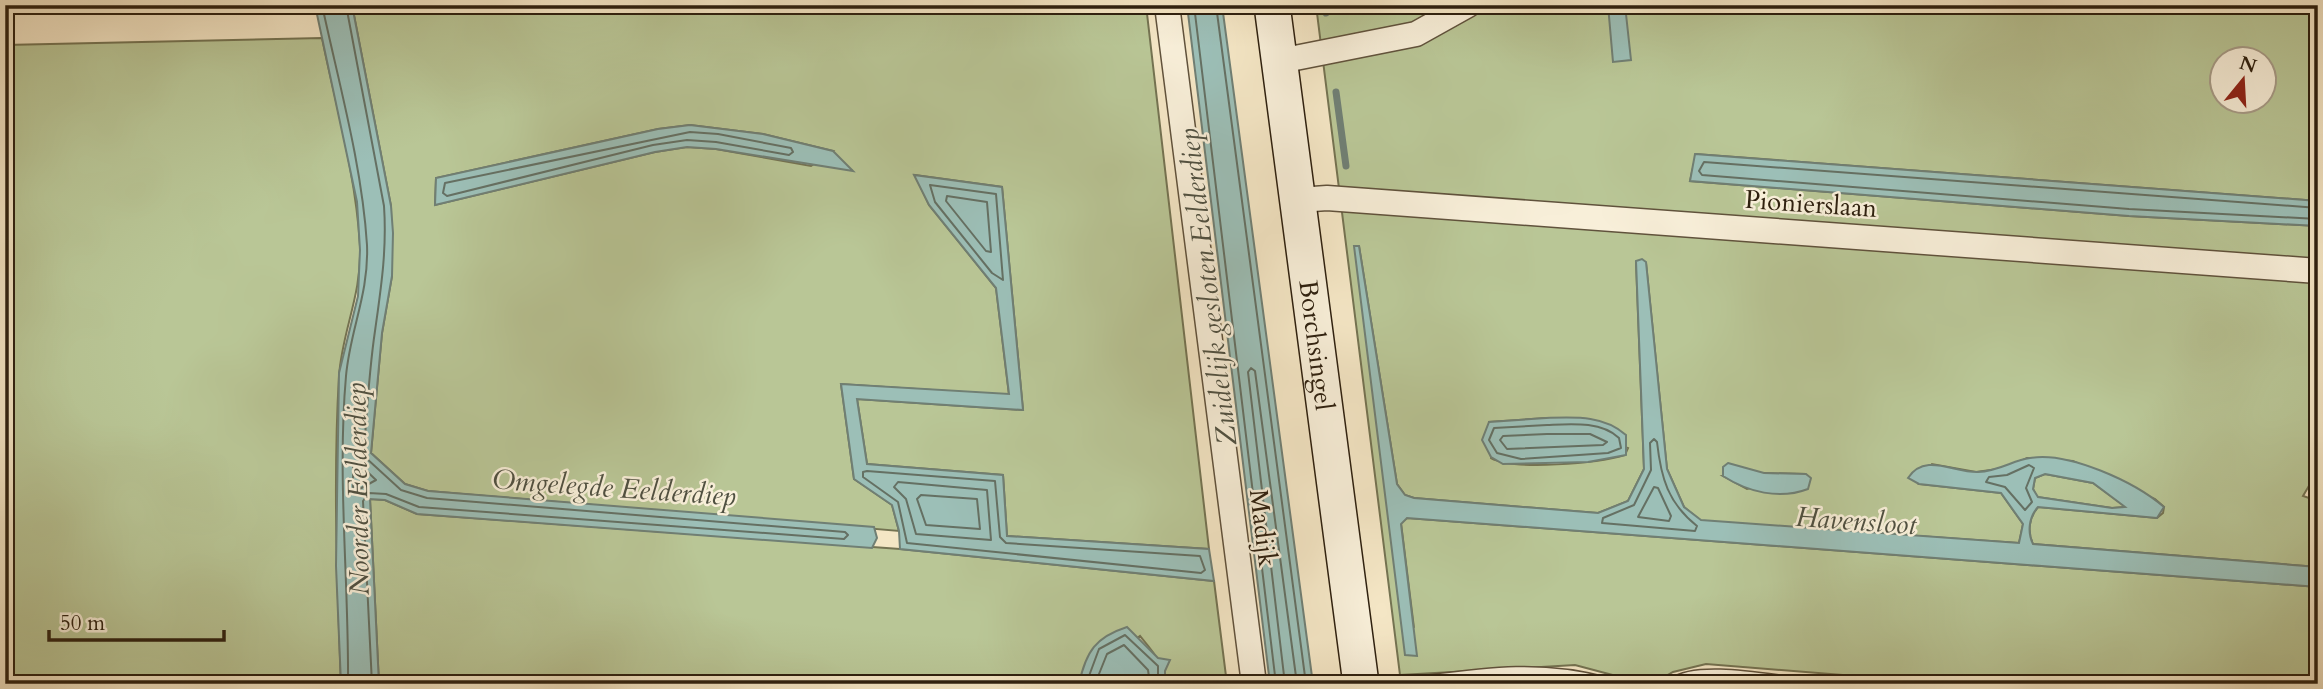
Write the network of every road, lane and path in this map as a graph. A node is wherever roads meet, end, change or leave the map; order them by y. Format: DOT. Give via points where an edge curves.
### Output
graph roads {
  1 [pos="1167,5"];
  2 [pos="1272,5"];
  3 [pos="1468,5"];
  4 [pos="1280,61"];
  5 [pos="1299,200"];
  6 [pos="2318,271"];
  7 [pos="1254,684"];
  8 [pos="1361,684"];
  9 [pos="1411,684"];
  10 [pos="1607,684"];
  11 [pos="1674,684"];
  12 [pos="1798,684"];
  1 -- 7 [label="street, Madijk"];
  2 -- 4 [label="main road, Borchsingel"];
  3 -- 4 [label="street" via="1416,34"];
  4 -- 5 [label="main road, Borchsingel"];
  5 -- 6 [label="street, Pionierslaan" via="1327,198"];
  5 -- 8 [label="main road, Borchsingel"];
  9 -- 10 [label="lane" via="1495,673 1570,674"];
  11 -- 12 [label="lane" via="1682,678 1704,676"];
}
